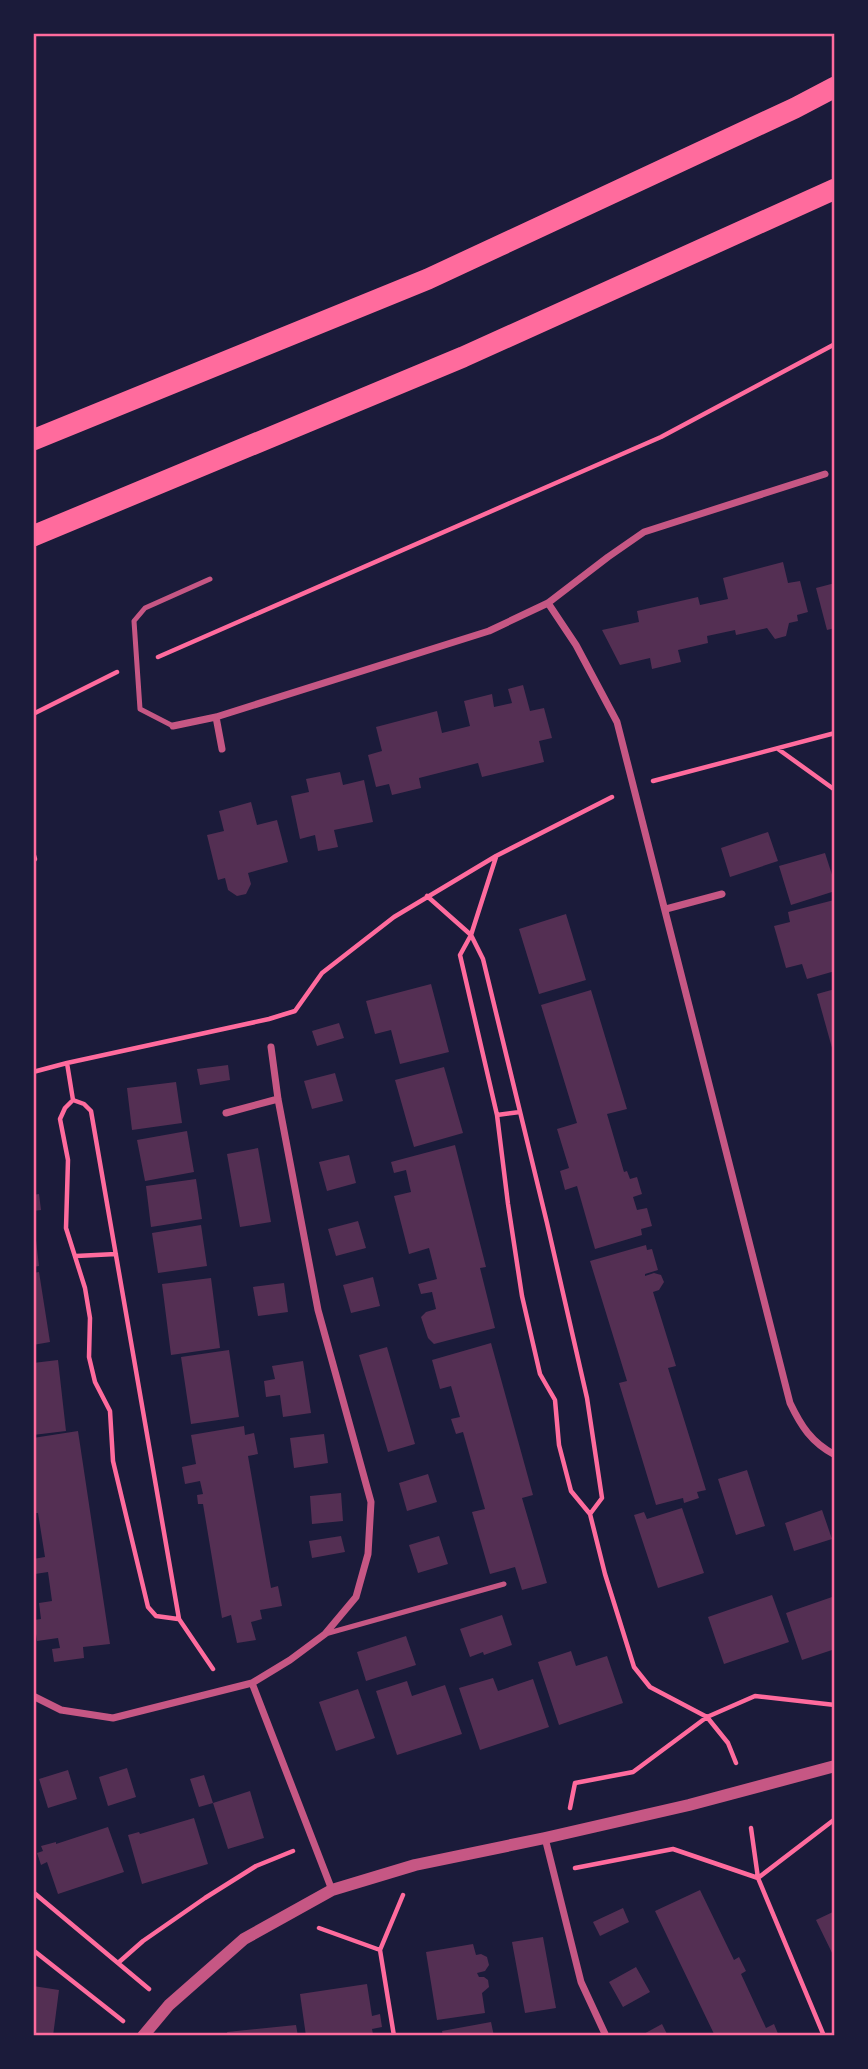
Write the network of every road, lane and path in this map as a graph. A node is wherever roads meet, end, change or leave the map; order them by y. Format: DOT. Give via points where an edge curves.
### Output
graph roads {
  1 [pos="835,87"];
  2 [pos="835,189"];
  3 [pos="835,344"];
  4 [pos="33,440"];
  5 [pos="825,474"];
  6 [pos="33,536"];
  7 [pos="210,579"];
  8 [pos="548,603"];
  9 [pos="184,646"];
  10 [pos="136,666"];
  11 [pos="33,714"];
  12 [pos="216,717"];
  13 [pos="173,726"];
  14 [pos="835,733"];
  15 [pos="778,748"];
  16 [pos="222,749"];
  17 [pos="634,786"];
  18 [pos="835,790"];
  19 [pos="33,852"];
  20 [pos="496,856"];
  21 [pos="33,862"];
  22 [pos="722,894"];
  23 [pos="428,896"];
  24 [pos="666,909"];
  25 [pos="471,935"];
  26 [pos="271,1047"];
  27 [pos="67,1063"];
  28 [pos="33,1072"];
  29 [pos="278,1099"];
  30 [pos="73,1100"];
  31 [pos="520,1112"];
  32 [pos="226,1113"];
  33 [pos="497,1115"];
  34 [pos="116,1254"];
  35 [pos="76,1256"];
  36 [pos="835,1455"];
  37 [pos="590,1514"];
  38 [pos="504,1584"];
  39 [pos="178,1619"];
  40 [pos="325,1634"];
  41 [pos="252,1683"];
  42 [pos="227,1690"];
  43 [pos="33,1696"];
  44 [pos="835,1705"];
  45 [pos="707,1717"];
  46 [pos="736,1763"];
  47 [pos="835,1766"];
  48 [pos="835,1819"];
  49 [pos="751,1828"];
  50 [pos="565,1833"];
  51 [pos="545,1838"];
  52 [pos="313,1842"];
  53 [pos="415,1865"];
  54 [pos="553,1872"];
  55 [pos="758,1878"];
  56 [pos="332,1890"];
  57 [pos="33,1892"];
  58 [pos="285,1916"];
  59 [pos="33,1950"];
  60 [pos="380,1950"];
  61 [pos="118,1963"];
  62 [pos="169,2005"];
  63 [pos="131,2027"];
  64 [pos="143,2036"];
  65 [pos="394,2036"];
  66 [pos="606,2036"];
  67 [pos="824,2036"];
  1 -- 4 [label="highway" via="428,279"];
  2 -- 6 [label="highway" via="463,357"];
  3 -- 9 [label="path" via="661,437"];
  5 -- 8 [label="street" via="643,532"];
  7 -- 10 [label="lane" via="145,608 134,621"];
  8 -- 12 [label="street" via="489,631"];
  8 -- 17 [label="street" via="617,722"];
  10 -- 11 [label="path"];
  10 -- 13 [label="lane" via="140,709"];
  12 -- 13 [label="street"];
  12 -- 16 [label="street"];
  14 -- 15 [label="path"];
  15 -- 17 [label="path"];
  15 -- 18 [label="path"];
  17 -- 20 [label="path"];
  17 -- 24 [label="street"];
  19 -- 21 [label="path"];
  20 -- 23 [label="path"];
  20 -- 25 [label="path"];
  22 -- 24 [label="street"];
  23 -- 25 [label="path"];
  23 -- 27 [label="path" via="394,916 322,973 295,1011"];
  24 -- 36 [label="street" via="790,1403 800,1424"];
  25 -- 31 [label="path" via="483,959"];
  25 -- 33 [label="path" via="460,955"];
  26 -- 29 [label="street"];
  27 -- 28 [label="path"];
  27 -- 30 [label="path"];
  29 -- 32 [label="street"];
  29 -- 40 [label="street" via="318,1310 371,1502 368,1554 356,1597"];
  30 -- 34 [label="path" via="91,1111"];
  30 -- 35 [label="path" via="60,1119 68,1160 66,1228"];
  31 -- 33 [label="path"];
  31 -- 37 [label="path" via="587,1398 602,1498"];
  33 -- 37 [label="path" via="522,1296 540,1374 555,1400 559,1445 571,1490"];
  34 -- 35 [label="path"];
  34 -- 39 [label="path"];
  35 -- 39 [label="path" via="90,1318 89,1357 110,1411 113,1461 148,1607 156,1616"];
  37 -- 45 [label="path" via="634,1667 650,1686"];
  38 -- 40 [label="lane"];
  39 -- 42 [label="path"];
  40 -- 41 [label="street"];
  41 -- 42 [label="street"];
  41 -- 52 [label="street"];
  42 -- 43 [label="street" via="113,1718 61,1710"];
  44 -- 45 [label="path" via="755,1696"];
  45 -- 46 [label="path"];
  45 -- 50 [label="path" via="633,1772 575,1783"];
  47 -- 50 [label="street"];
  48 -- 55 [label="path"];
  49 -- 55 [label="path"];
  50 -- 51 [label="street"];
  51 -- 53 [label="street"];
  51 -- 54 [label="street"];
  52 -- 56 [label="street"];
  52 -- 61 [label="path" via="256,1866 143,1941"];
  53 -- 56 [label="street"];
  53 -- 60 [label="path"];
  54 -- 55 [label="path" via="673,1850"];
  54 -- 66 [label="street" via="581,1982"];
  55 -- 67 [label="path"];
  56 -- 58 [label="street"];
  57 -- 61 [label="path"];
  58 -- 60 [label="path"];
  58 -- 62 [label="street" via="244,1939"];
  59 -- 63 [label="path"];
  60 -- 65 [label="path"];
  61 -- 62 [label="path"];
  62 -- 64 [label="street"];
}
